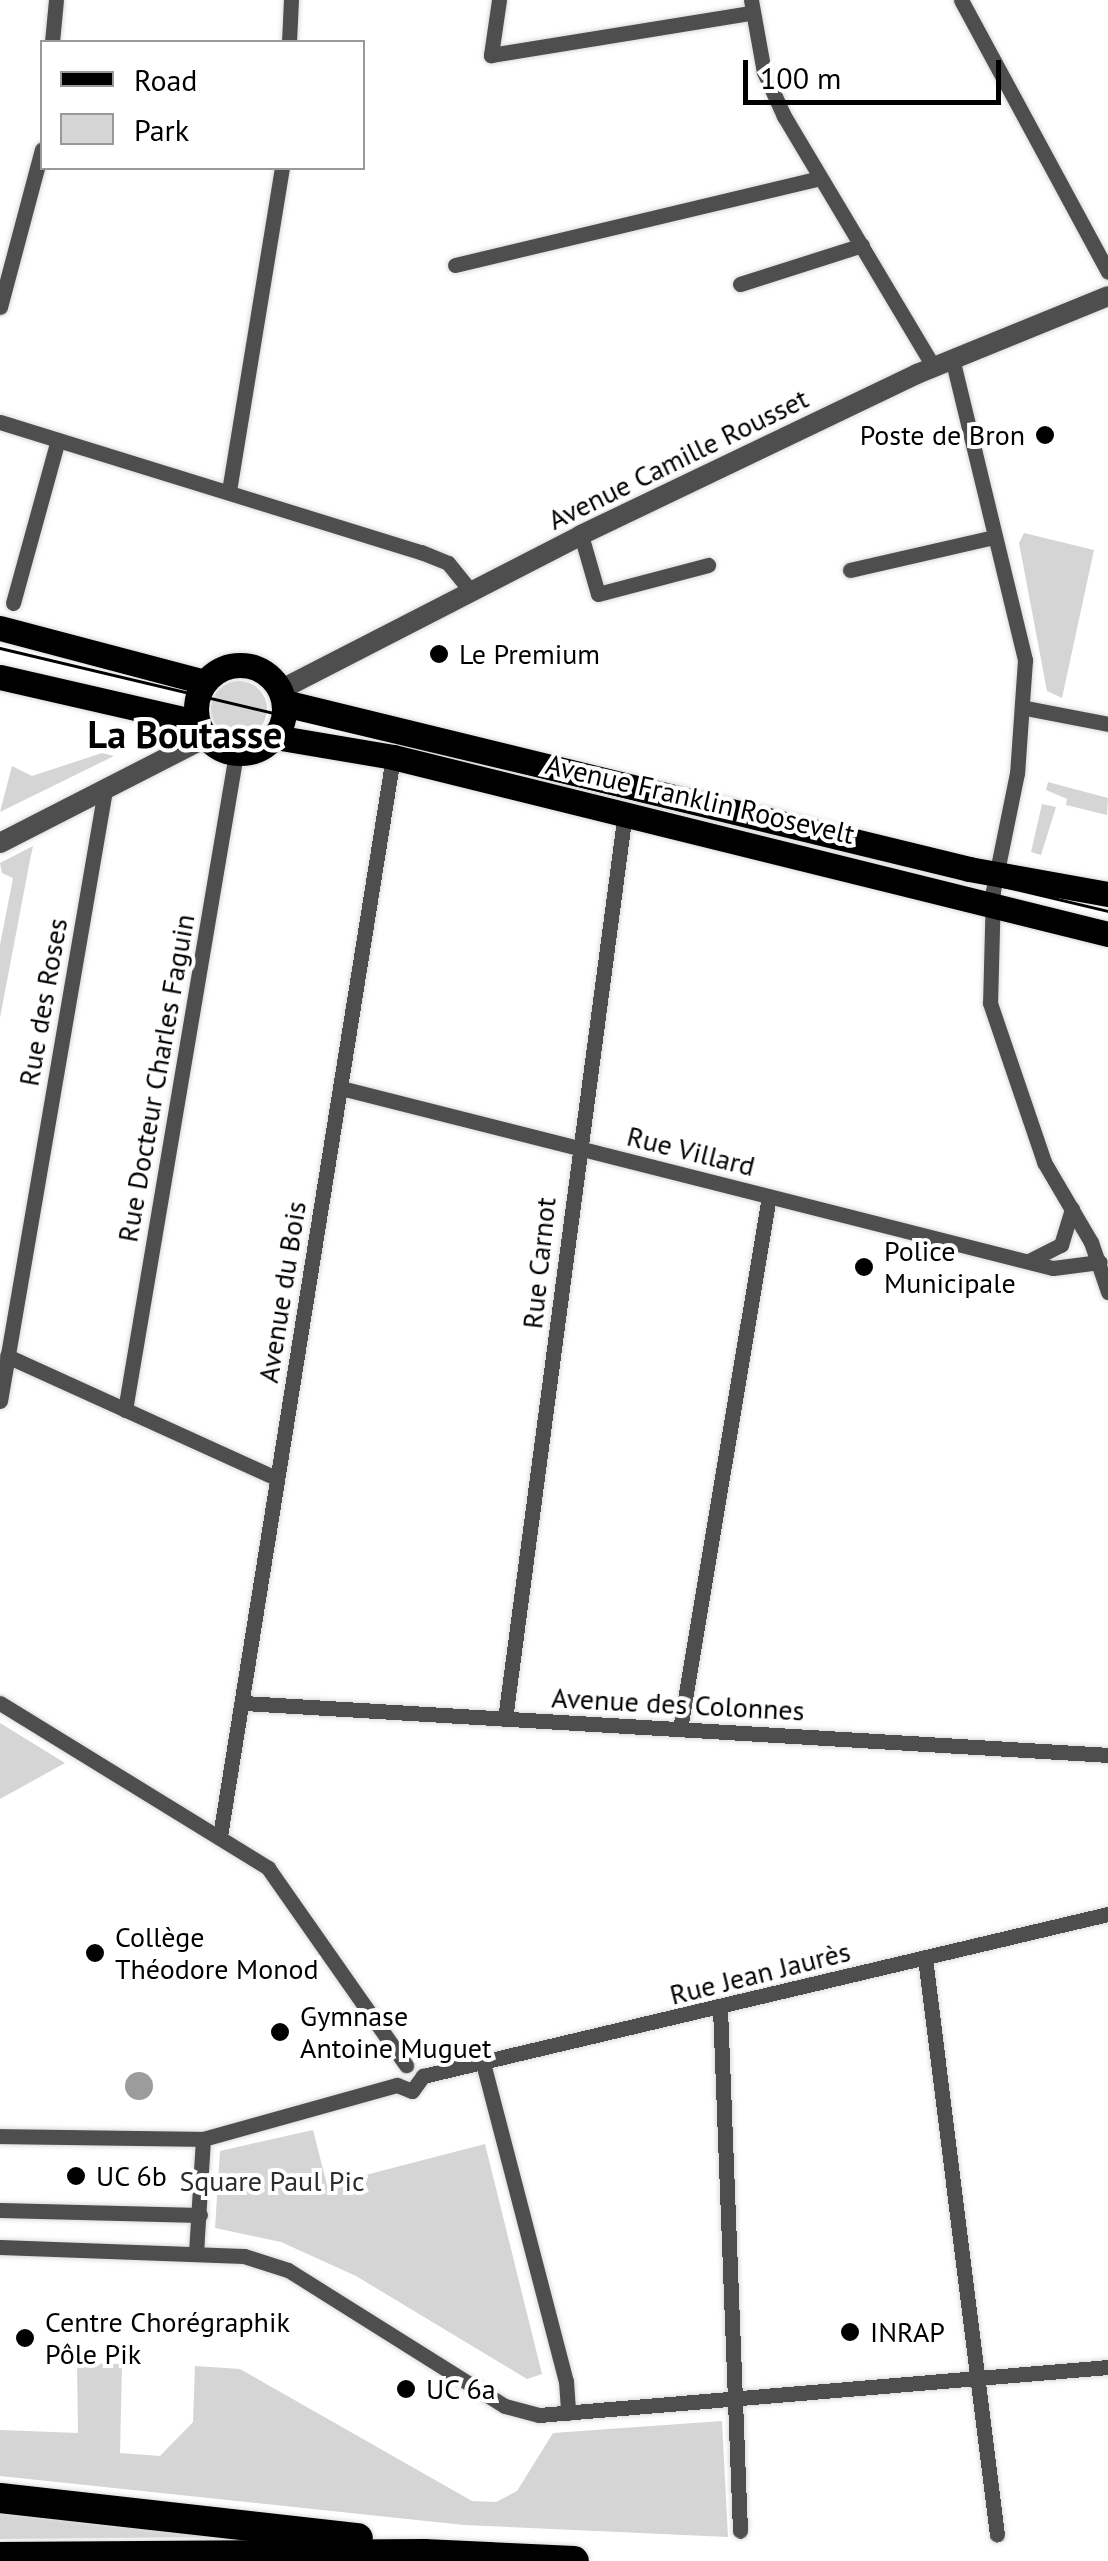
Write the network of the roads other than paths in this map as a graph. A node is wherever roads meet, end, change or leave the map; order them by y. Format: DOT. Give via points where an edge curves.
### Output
graph roads {
  1 [pos="56,0"];
  2 [pos="291,0"];
  3 [pos="499,0"];
  4 [pos="961,0"];
  5 [pos="751,6"];
  6 [pos="52,40"];
  7 [pos="289,40"];
  8 [pos="40,157"];
  9 [pos="282,170"];
  10 [pos="820,178"];
  11 [pos="862,245"];
  12 [pos="455,265"];
  13 [pos="1108,272"];
  14 [pos="740,284"];
  15 [pos="1108,296"];
  16 [pos="0,307"];
  17 [pos="943,365"];
  18 [pos="0,422"];
  19 [pos="58,440"];
  20 [pos="229,492"];
  21 [pos="582,535"];
  22 [pos="994,537"];
  23 [pos="708,565"];
  24 [pos="850,570"];
  25 [pos="471,591"];
  26 [pos="13,603"];
  27 [pos="0,628"];
  28 [pos="0,677"];
  29 [pos="204,682"];
  30 [pos="282,696"];
  31 [pos="1026,708"];
  32 [pos="160,713"];
  33 [pos="1108,724"];
  34 [pos="201,730"];
  35 [pos="275,737"];
  36 [pos="236,754"];
  37 [pos="169,756"];
  38 [pos="393,757"];
  39 [pos="105,790"];
  40 [pos="625,812"];
  41 [pos="0,843"];
  42 [pos="998,871"];
  43 [pos="1108,894"];
  44 [pos="992,907"];
  45 [pos="1108,934"];
  46 [pos="341,1088"];
  47 [pos="578,1146"];
  48 [pos="769,1196"];
  49 [pos="1072,1209"];
  50 [pos="1029,1260"];
  51 [pos="1100,1262"];
  52 [pos="1108,1292"];
  53 [pos="7,1356"];
  54 [pos="0,1401"];
  55 [pos="125,1410"];
  56 [pos="276,1478"];
  57 [pos="0,1703"];
  58 [pos="244,1703"];
  59 [pos="504,1719"];
  60 [pos="680,1730"];
  61 [pos="1108,1754"];
  62 [pos="220,1836"];
  63 [pos="1108,1914"];
  64 [pos="925,1958"];
  65 [pos="720,2008"];
  66 [pos="482,2063"];
  67 [pos="406,2065"];
  68 [pos="422,2076"];
  69 [pos="398,2085"];
  70 [pos="0,2136"];
  71 [pos="203,2138"];
  72 [pos="0,2210"];
  73 [pos="200,2215"];
  74 [pos="0,2247"];
  75 [pos="196,2253"];
  76 [pos="1108,2367"];
  77 [pos="977,2378"];
  78 [pos="736,2401"];
  79 [pos="568,2413"];
  80 [pos="0,2498"];
  81 [pos="740,2531"];
  82 [pos="997,2535"];
  83 [pos="424,2554"];
  84 [pos="0,2556"];
  85 [pos="574,2561"];
  1 -- 6 [label="street"];
  2 -- 7 [label="street"];
  3 -- 5 [label="street" via="492,55"];
  4 -- 13 [label="street"];
  5 -- 10 [label="street" via="764,72"];
  8 -- 16 [label="street"];
  9 -- 20 [label="street"];
  10 -- 11 [label="street"];
  10 -- 12 [label="street"];
  11 -- 14 [label="street"];
  11 -- 17 [label="street"];
  15 -- 17 [label="street, Avenue Camille Rousset"];
  17 -- 21 [label="street, Avenue Camille Rousset"];
  17 -- 22 [label="street"];
  18 -- 19 [label="street"];
  19 -- 20 [label="street"];
  19 -- 26 [label="street"];
  20 -- 25 [label="street" via="448,563"];
  21 -- 23 [label="street" via="598,594"];
  21 -- 25 [label="street, Avenue Camille Rousset"];
  22 -- 24 [label="street"];
  22 -- 31 [label="street" via="1025,660"];
  25 -- 30 [label="street, Avenue Camille Rousset"];
  27 -- 29 [label="main road"];
  28 -- 32 [label="main road"];
  29 -- 30 [label="main road, Avenue Franklin Roosevelt" via="244,665 259,669"];
  29 -- 34 [label="main road"];
  30 -- 35 [label="main road"];
  30 -- 42 [label="main road, Avenue Franklin Roosevelt"];
  31 -- 33 [label="street"];
  31 -- 42 [label="street"];
  32 -- 34 [label="main road"];
  32 -- 37 [label="street" via="175,739"];
  34 -- 36 [label="main road"];
  34 -- 37 [label="street"];
  35 -- 36 [label="main road" via="258,750"];
  35 -- 38 [label="main road, Avenue Franklin Roosevelt"];
  36 -- 55 [label="street, Rue Docteur Charles Faguin"];
  37 -- 39 [label="street"];
  38 -- 40 [label="main road, Avenue Franklin Roosevelt"];
  38 -- 46 [label="street, Avenue du Bois"];
  39 -- 41 [label="street"];
  39 -- 53 [label="street, Rue des Roses"];
  40 -- 44 [label="main road, Avenue Franklin Roosevelt"];
  40 -- 47 [label="street, Rue Carnot"];
  42 -- 43 [label="main road, Avenue Franklin Roosevelt"];
  42 -- 44 [label="street"];
  44 -- 45 [label="main road, Avenue Franklin Roosevelt"];
  44 -- 49 [label="street" via="988,991 995,1028 1044,1162"];
  46 -- 47 [label="street, Rue Villard"];
  46 -- 56 [label="street, Avenue du Bois"];
  47 -- 48 [label="street, Rue Villard"];
  47 -- 59 [label="street, Rue Carnot"];
  48 -- 50 [label="street, Rue Villard"];
  48 -- 60 [label="street"];
  49 -- 50 [label="street" via="1061,1245"];
  49 -- 51 [label="street"];
  50 -- 51 [label="street, Rue Villard" via="1075,1270"];
  51 -- 52 [label="street"];
  53 -- 54 [label="street, Rue des Roses"];
  53 -- 55 [label="street"];
  55 -- 56 [label="street"];
  56 -- 58 [label="street, Avenue du Bois"];
  57 -- 62 [label="street"];
  58 -- 59 [label="street, Avenue des Colonnes"];
  58 -- 62 [label="street, Avenue du Bois"];
  59 -- 60 [label="street, Avenue des Colonnes"];
  60 -- 61 [label="street, Avenue des Colonnes"];
  62 -- 67 [label="street" via="268,1868"];
  63 -- 64 [label="street, Rue Jean Jaurès"];
  64 -- 65 [label="street, Rue Jean Jaurès"];
  64 -- 77 [label="street"];
  65 -- 66 [label="street, Rue Jean Jaurès"];
  65 -- 78 [label="street"];
  66 -- 68 [label="street, Rue Jean Jaurès"];
  66 -- 79 [label="street" via="566,2381"];
  67 -- 68 [label="street"];
  67 -- 69 [label="street" via="397,2071"];
  68 -- 69 [label="street, Rue Jean Jaurès" via="412,2091"];
  69 -- 71 [label="street"];
  70 -- 71 [label="street"];
  71 -- 73 [label="street"];
  72 -- 73 [label="street"];
  73 -- 75 [label="street"];
  74 -- 75 [label="street"];
  75 -- 79 [label="street" via="244,2256 288,2270 505,2406 539,2415"];
  76 -- 77 [label="street"];
  77 -- 78 [label="street"];
  77 -- 82 [label="street"];
  78 -- 79 [label="street"];
  78 -- 81 [label="street"];
  80 -- 83 [label="highway" via="375,2540"];
  83 -- 84 [label="highway"];
  83 -- 85 [label="highway"];
}
